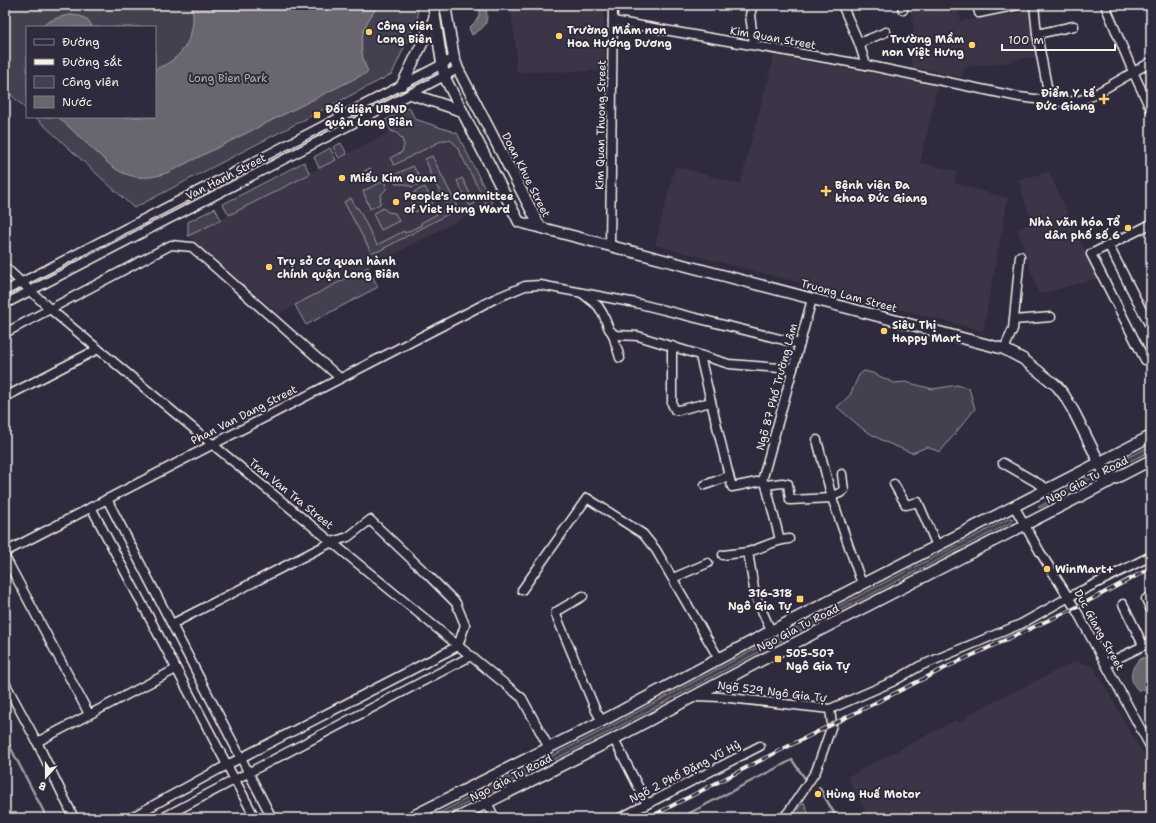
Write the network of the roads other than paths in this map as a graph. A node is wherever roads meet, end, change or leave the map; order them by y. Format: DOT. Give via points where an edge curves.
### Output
graph roads {
  1 [pos="433,5"];
  2 [pos="445,5"];
  3 [pos="613,5"];
  4 [pos="753,5"];
  5 [pos="842,5"];
  6 [pos="977,5"];
  7 [pos="1018,5"];
  8 [pos="1034,5"];
  9 [pos="1105,5"];
  10 [pos="434,19"];
  11 [pos="613,21"];
  12 [pos="1074,26"];
  13 [pos="886,32"];
  14 [pos="1037,34"];
  15 [pos="859,43"];
  16 [pos="754,45"];
  17 [pos="454,58"];
  18 [pos="1151,62"];
  19 [pos="441,65"];
  20 [pos="866,65"];
  21 [pos="458,69"];
  22 [pos="1133,72"];
  23 [pos="444,76"];
  24 [pos="402,85"];
  25 [pos="411,94"];
  26 [pos="1050,102"];
  27 [pos="1151,110"];
  28 [pos="462,111"];
  29 [pos="1151,224"];
  30 [pos="540,227"];
  31 [pos="610,246"];
  32 [pos="1109,246"];
  33 [pos="1020,256"];
  34 [pos="5,267"];
  35 [pos="21,282"];
  36 [pos="5,291"];
  37 [pos="30,291"];
  38 [pos="582,293"];
  39 [pos="812,299"];
  40 [pos="5,304"];
  41 [pos="50,309"];
  42 [pos="1051,317"];
  43 [pos="1014,320"];
  44 [pos="1151,328"];
  45 [pos="612,332"];
  46 [pos="5,333"];
  47 [pos="800,344"];
  48 [pos="672,346"];
  49 [pos="98,349"];
  50 [pos="1004,349"];
  51 [pos="700,356"];
  52 [pos="620,358"];
  53 [pos="1148,358"];
  54 [pos="793,369"];
  55 [pos="340,378"];
  56 [pos="5,397"];
  57 [pos="711,402"];
  58 [pos="1151,436"];
  59 [pos="817,440"];
  60 [pos="212,444"];
  61 [pos="1151,460"];
  62 [pos="1003,463"];
  63 [pos="1099,463"];
  64 [pos="842,474"];
  65 [pos="729,476"];
  66 [pos="1109,482"];
  67 [pos="764,483"];
  68 [pos="894,484"];
  69 [pos="705,485"];
  70 [pos="1048,489"];
  71 [pos="832,497"];
  72 [pos="107,499"];
  73 [pos="1014,506"];
  74 [pos="91,507"];
  75 [pos="1025,525"];
  76 [pos="789,539"];
  77 [pos="780,540"];
  78 [pos="332,542"];
  79 [pos="937,546"];
  80 [pos="5,552"];
  81 [pos="748,552"];
  82 [pos="723,555"];
  83 [pos="1151,556"];
  84 [pos="5,557"];
  85 [pos="708,563"];
  86 [pos="673,578"];
  87 [pos="862,584"];
  88 [pos="522,590"];
  89 [pos="584,596"];
  90 [pos="1069,597"];
  91 [pos="1151,597"];
  92 [pos="1123,604"];
  93 [pos="1151,610"];
  94 [pos="172,624"];
  95 [pos="771,631"];
  96 [pos="1147,643"];
  97 [pos="458,646"];
  98 [pos="470,656"];
  99 [pos="719,659"];
  100 [pos="1106,664"];
  101 [pos="176,669"];
  102 [pos="5,683"];
  103 [pos="696,696"];
  104 [pos="830,708"];
  105 [pos="89,714"];
  106 [pos="602,721"];
  107 [pos="614,739"];
  108 [pos="37,742"];
  109 [pos="760,746"];
  110 [pos="549,748"];
  111 [pos="1151,748"];
  112 [pos="241,757"];
  113 [pos="227,765"];
  114 [pos="249,773"];
  115 [pos="235,780"];
  116 [pos="487,803"];
  117 [pos="646,804"];
  118 [pos="270,817"];
  119 [pos="74,818"];
  120 [pos="130,818"];
  121 [pos="162,818"];
  122 [pos="255,818"];
  123 [pos="409,818"];
  124 [pos="457,818"];
  125 [pos="495,818"];
  126 [pos="620,818"];
  127 [pos="783,818"];
  1 -- 10 [label="main road, Doan Khue Street"];
  2 -- 17 [label="main road, Doan Khue Street"];
  3 -- 11 [label="street, Kim Quan Thuong Street"];
  4 -- 16 [label="street" via="750,15"];
  5 -- 15 [label="street"];
  6 -- 7 [label="street" via="979,13"];
  8 -- 14 [label="street"];
  9 -- 22 [label="street"];
  10 -- 19 [label="main road, Doan Khue Street"];
  10 -- 24 [label="main road"];
  11 -- 16 [label="street, Kim Quan Street"];
  11 -- 31 [label="street, Kim Quan Thuong Street"];
  12 -- 14 [label="street"];
  13 -- 15 [label="street"];
  14 -- 26 [label="street"];
  15 -- 20 [label="street"];
  16 -- 20 [label="street, Kim Quan Street"];
  17 -- 19 [label="street, Van Hanh Street"];
  17 -- 21 [label="main road, Doan Khue Street"];
  18 -- 22 [label="street, Kim Quan Street"];
  19 -- 23 [label="main road, Doan Khue Street"];
  19 -- 24 [label="street, Van Hanh Street"];
  20 -- 26 [label="street, Kim Quan Street"];
  21 -- 23 [label="street, Van Hanh Street"];
  21 -- 30 [label="main road, Doan Khue Street"];
  22 -- 26 [label="street, Kim Quan Street" via="1090,97 1076,101"];
  22 -- 27 [label="street"];
  23 -- 25 [label="street, Van Hanh Street"];
  23 -- 28 [label="main road, Doan Khue Street"];
  24 -- 35 [label="street, Van Hanh Street"];
  25 -- 28 [label="main road"];
  25 -- 37 [label="street, Van Hanh Street"];
  28 -- 30 [label="main road, Doan Khue Street" via="519,222"];
  29 -- 32 [label="street"];
  30 -- 31 [label="main road, Truong Lam Street"];
  31 -- 39 [label="main road, Truong Lam Street"];
  32 -- 44 [label="street"];
  32 -- 53 [label="street" via="1091,254"];
  33 -- 43 [label="street"];
  34 -- 35 [label="street, Tran Van Tra Street"];
  35 -- 36 [label="street, Van Hanh Street"];
  35 -- 37 [label="street, Tran Van Tra Street"];
  37 -- 40 [label="street, Van Hanh Street"];
  37 -- 41 [label="street, Tran Van Tra Street"];
  38 -- 45 [label="street" via="598,306"];
  38 -- 47 [label="street, Phan Van Dang Street" via="641,304"];
  38 -- 55 [label="street, Phan Van Dang Street" via="529,285 494,299"];
  39 -- 47 [label="street, Ngõ 87 Phố Trường Lâm"];
  39 -- 50 [label="main road, Truong Lam Street"];
  41 -- 46 [label="street"];
  41 -- 49 [label="street, Tran Van Tra Street"];
  41 -- 55 [label="street" via="170,244 192,247"];
  42 -- 43 [label="street"];
  43 -- 50 [label="street"];
  45 -- 48 [label="street" via="616,335 638,336"];
  45 -- 52 [label="street"];
  47 -- 54 [label="street, Ngõ 87 Phố Trường Lâm"];
  48 -- 51 [label="street"];
  48 -- 57 [label="street" via="673,408 678,410"];
  49 -- 56 [label="street"];
  49 -- 60 [label="street, Tran Van Tra Street"];
  50 -- 63 [label="main road, Truong Lam Street" via="1023,359 1057,386"];
  51 -- 54 [label="street" via="729,364"];
  51 -- 57 [label="street"];
  54 -- 67 [label="street, Ngõ 87 Phố Trường Lâm"];
  55 -- 60 [label="street, Phan Van Dang Street"];
  57 -- 65 [label="street"];
  58 -- 63 [label="main road, Ngo Gia Tu Road"];
  59 -- 71 [label="street"];
  60 -- 72 [label="street, Phan Van Dang Street"];
  60 -- 78 [label="street, Tran Van Tra Street"];
  61 -- 66 [label="main road, Ngo Gia Tu Road"];
  62 -- 70 [label="street"];
  63 -- 66 [label="main road, Truong Lam Street"];
  63 -- 70 [label="main road, Ngo Gia Tu Road"];
  64 -- 71 [label="street" via="843,492"];
  65 -- 67 [label="street" via="732,487"];
  65 -- 69 [label="street"];
  66 -- 75 [label="main road, Ngo Gia Tu Road"];
  67 -- 71 [label="street" via="788,484 790,500"];
  67 -- 77 [label="street"];
  68 -- 79 [label="street" via="906,505 918,502"];
  70 -- 73 [label="main road, Ngo Gia Tu Road"];
  71 -- 87 [label="street"];
  72 -- 74 [label="street, Phan Van Dang Street"];
  72 -- 94 [label="street"];
  73 -- 75 [label="street, Duc Giang Street"];
  73 -- 79 [label="main road, Ngo Gia Tu Road"];
  74 -- 80 [label="street, Phan Van Dang Street"];
  74 -- 101 [label="street"];
  75 -- 90 [label="street, Duc Giang Street"];
  75 -- 103 [label="main road, Ngo Gia Tu Road"];
  76 -- 77 [label="street"];
  77 -- 81 [label="street"];
  78 -- 94 [label="street"];
  78 -- 97 [label="street, Tran Van Tra Street"];
  78 -- 97 [label="street" via="348,537 370,520 456,603 464,625"];
  79 -- 87 [label="main road, Ngo Gia Tu Road"];
  81 -- 82 [label="street"];
  81 -- 95 [label="street" via="755,595"];
  83 -- 90 [label="street"];
  84 -- 105 [label="street"];
  85 -- 86 [label="street"];
  86 -- 88 [label="street" via="643,534 587,498"];
  86 -- 99 [label="street"];
  87 -- 95 [label="main road, Ngo Gia Tu Road"];
  89 -- 106 [label="street" via="556,613"];
  90 -- 100 [label="street, Duc Giang Street"];
  90 -- 104 [label="street" via="1021,624 920,666 892,682"];
  91 -- 93 [label="street" via="1146,599"];
  92 -- 96 [label="street"];
  94 -- 112 [label="street"];
  95 -- 99 [label="main road, Ngo Gia Tu Road"];
  96 -- 100 [label="street"];
  97 -- 98 [label="street, Tran Van Tra Street"];
  97 -- 112 [label="street"];
  98 -- 110 [label="street, Tran Van Tra Street" via="522,698"];
  98 -- 114 [label="street"];
  99 -- 106 [label="main road, Ngo Gia Tu Road"];
  100 -- 111 [label="street, Duc Giang Street"];
  101 -- 105 [label="street"];
  101 -- 113 [label="street"];
  102 -- 108 [label="street"];
  103 -- 104 [label="street, Ngõ 529 Ngô Gia Tự"];
  103 -- 107 [label="main road, Ngo Gia Tu Road"];
  104 -- 127 [label="street, Ngõ 529 Ngô Gia Tự" via="832,725 816,771"];
  105 -- 108 [label="street"];
  106 -- 110 [label="main road, Ngo Gia Tu Road"];
  107 -- 116 [label="main road, Ngo Gia Tu Road"];
  107 -- 117 [label="street"];
  108 -- 119 [label="street"];
  109 -- 117 [label="street, Ngõ 2 Phố Đặng Vũ Hỷ"];
  110 -- 123 [label="main road, Ngo Gia Tu Road"];
  112 -- 113 [label="street"];
  112 -- 114 [label="street"];
  113 -- 115 [label="street"];
  113 -- 120 [label="street"];
  114 -- 115 [label="street"];
  114 -- 118 [label="street"];
  115 -- 121 [label="street"];
  115 -- 122 [label="street"];
  116 -- 124 [label="main road, Ngo Gia Tu Road"];
  116 -- 125 [label="street"];
  117 -- 126 [label="street, Ngõ 2 Phố Đặng Vũ Hỷ"];
}
